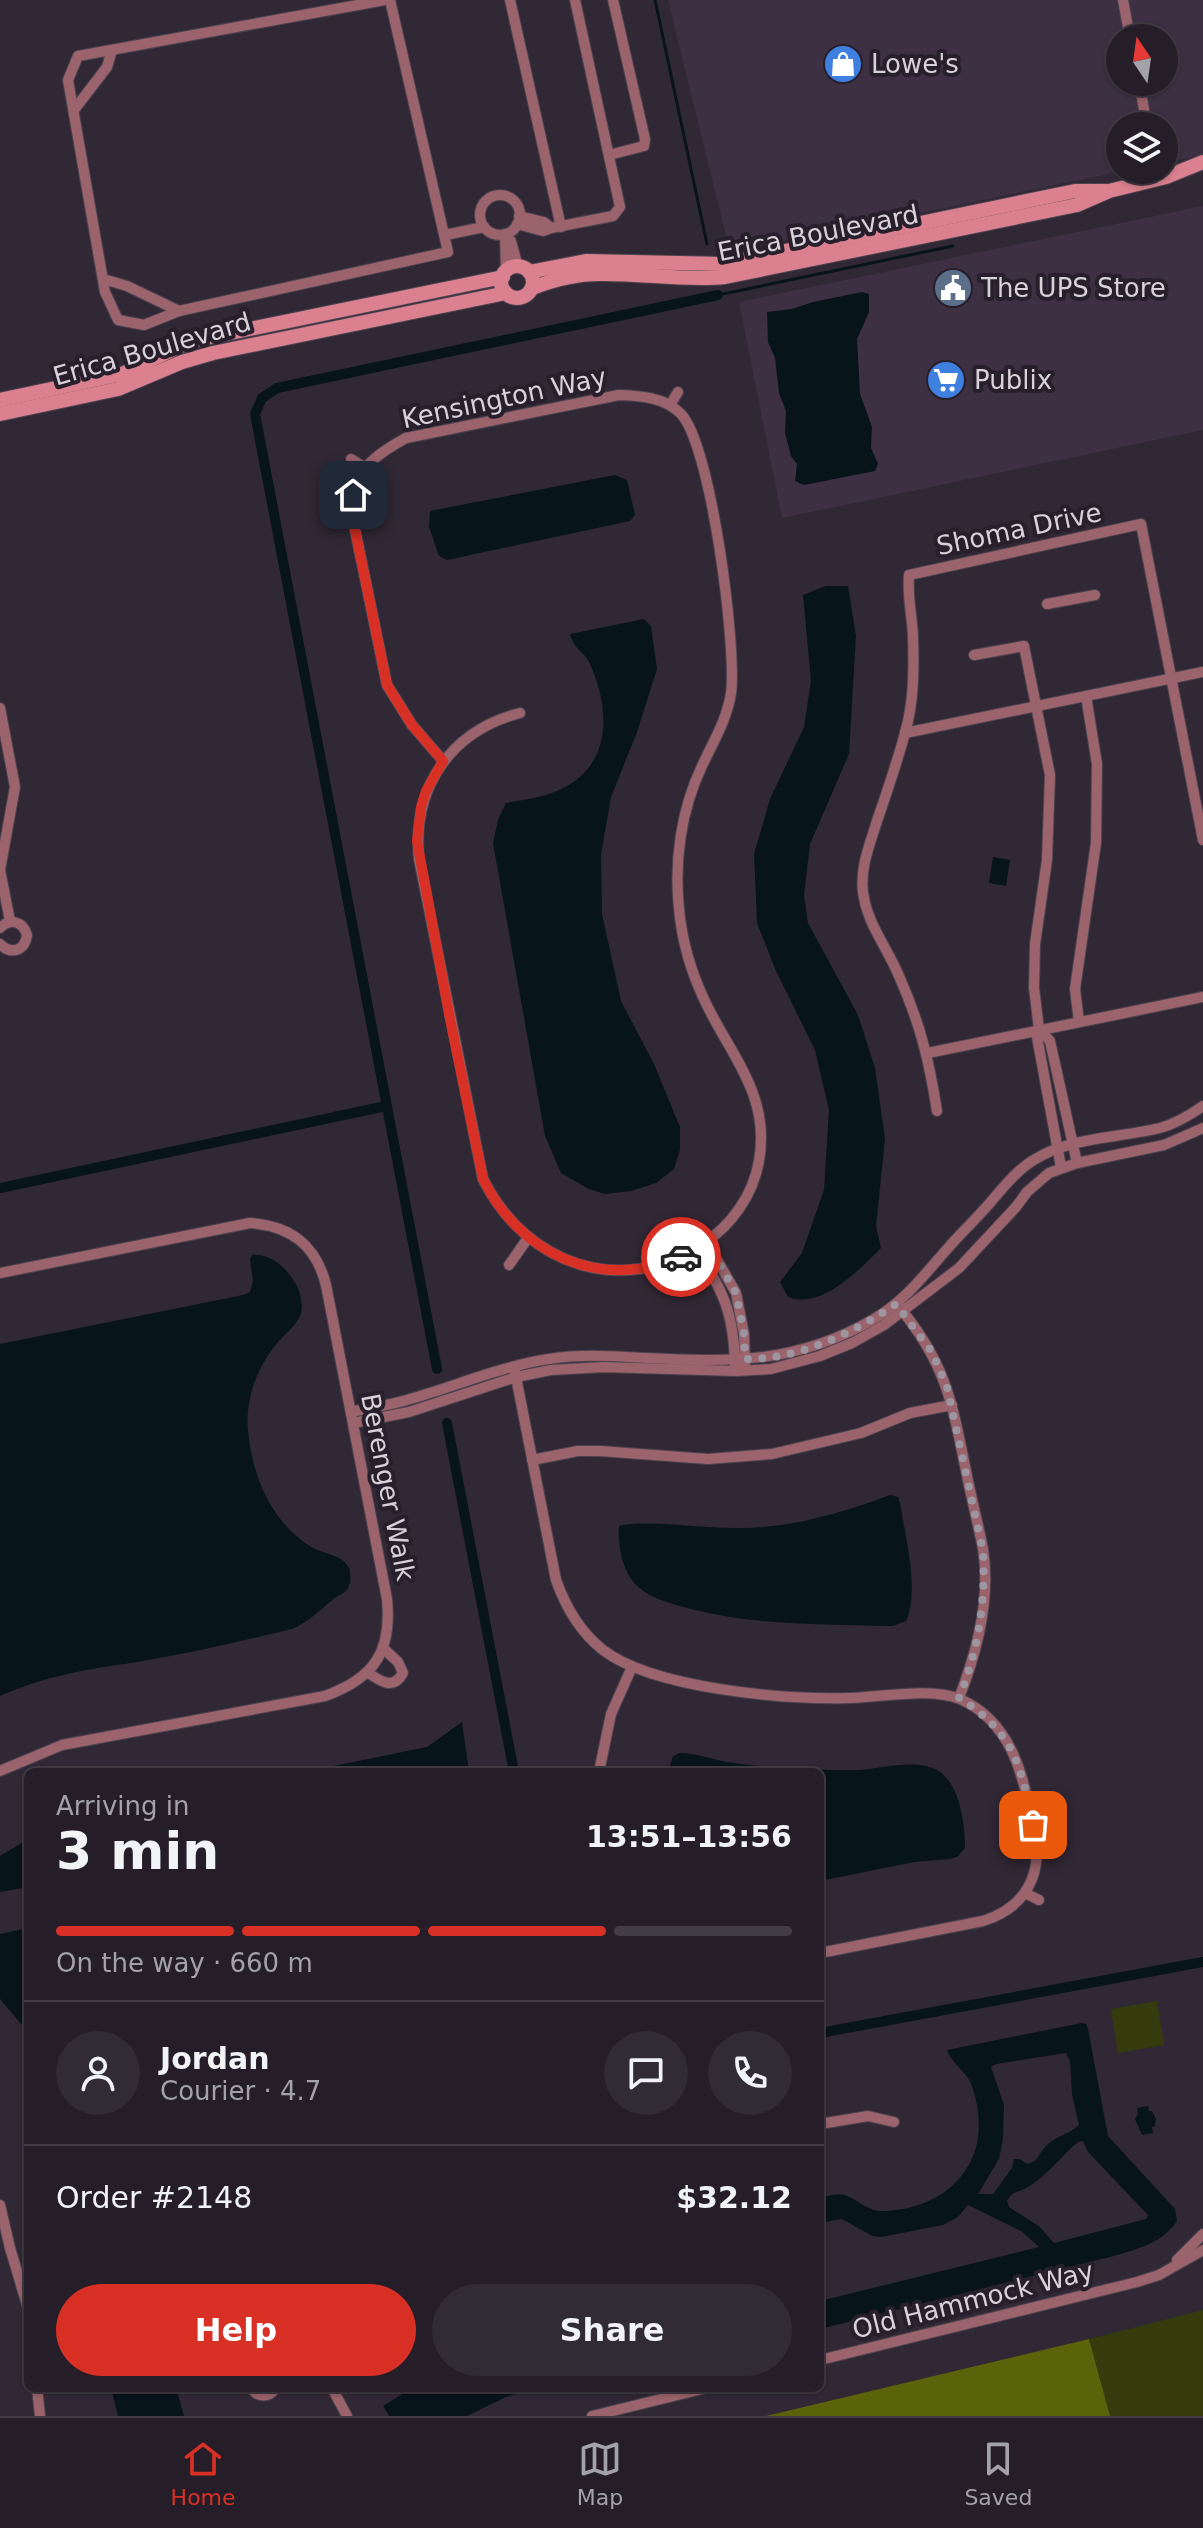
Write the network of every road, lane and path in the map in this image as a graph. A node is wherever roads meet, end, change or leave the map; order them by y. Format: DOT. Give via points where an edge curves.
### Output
graph roads {
  1 [pos="388,0"];
  2 [pos="510,0"];
  3 [pos="575,0"];
  4 [pos="613,0"];
  5 [pos="1123,0"];
  6 [pos="1127,24"];
  7 [pos="112,50"];
  8 [pos="74,110"];
  9 [pos="609,155"];
  10 [pos="1203,162"];
  11 [pos="1178,170"];
  12 [pos="1132,184"];
  13 [pos="518,220"];
  14 [pos="484,227"];
  15 [pos="556,227"];
  16 [pos="445,235"];
  17 [pos="505,236"];
  18 [pos="518,275"];
  19 [pos="103,279"];
  20 [pos="506,293"];
  21 [pos="179,311"];
  22 [pos="678,392"];
  23 [pos="0,400"];
  24 [pos="670,405"];
  25 [pos="0,414"];
  26 [pos="351,459"];
  27 [pos="364,467"];
  28 [pos="1095,595"];
  29 [pos="1047,604"];
  30 [pos="974,655"];
  31 [pos="1203,672"];
  32 [pos="1173,678"];
  33 [pos="1086,696"];
  34 [pos="1036,706"];
  35 [pos="0,708"];
  36 [pos="520,713"];
  37 [pos="905,733"];
  38 [pos="443,761"];
  39 [pos="1203,840"];
  40 [pos="5,925"];
  41 [pos="0,944"];
  42 [pos="1203,997"];
  43 [pos="1079,1022"];
  44 [pos="1039,1029"];
  45 [pos="928,1053"];
  46 [pos="1203,1106"];
  47 [pos="937,1111"];
  48 [pos="1203,1128"];
  49 [pos="1073,1145"];
  50 [pos="1057,1149"];
  51 [pos="1077,1163"];
  52 [pos="1061,1167"];
  53 [pos="528,1238"];
  54 [pos="707,1242"];
  55 [pos="695,1249"];
  56 [pos="509,1265"];
  57 [pos="0,1273"];
  58 [pos="900,1308"];
  59 [pos="740,1365"];
  60 [pos="515,1372"];
  61 [pos="952,1405"];
  62 [pos="352,1418"];
  63 [pos="532,1460"];
  64 [pos="384,1649"];
  65 [pos="632,1667"];
  66 [pos="367,1672"];
  67 [pos="959,1698"];
  68 [pos="600,1768"];
  69 [pos="0,1771"];
  70 [pos="1025,1893"];
  71 [pos="1039,1900"];
  72 [pos="824,1952"];
  73 [pos="894,2122"];
  74 [pos="824,2123"];
  75 [pos="0,2205"];
  76 [pos="1203,2234"];
  77 [pos="1203,2250"];
  78 [pos="1137,2282"];
  79 [pos="24,2295"];
  80 [pos="824,2359"];
  81 [pos="37,2392"];
  82 [pos="254,2392"];
  83 [pos="273,2392"];
  84 [pos="334,2392"];
  85 [pos="689,2392"];
  86 [pos="40,2416"];
  87 [pos="347,2416"];
  88 [pos="592,2416"];
  1 -- 7 [label="street"];
  1 -- 16 [label="street"];
  2 -- 15 [label="street"];
  3 -- 9 [label="street"];
  4 -- 9 [label="street" via="645,139 644,146"];
  5 -- 6 [label="street"];
  7 -- 8 [label="street" via="107,67"];
  7 -- 8 [label="street" via="78,56 68,80"];
  8 -- 19 [label="street"];
  9 -- 15 [label="street" via="620,207 613,216"];
  10 -- 11 [label="street, Erica Boulevard"];
  12 -- 18 [label="street, Erica Boulevard" via="1077,205 725,277"];
  13 -- 14 [label="street" via="513,200 495,196 481,209"];
  13 -- 15 [label="street" via="543,231"];
  13 -- 17 [label="street"];
  14 -- 16 [label="street"];
  14 -- 17 [label="street"];
  16 -- 21 [label="street" via="448,252"];
  17 -- 18 [label="street"];
  18 -- 20 [label="street" via="501,284"];
  18 -- 20 [label="street, Erica Boulevard" via="529,292 520,298"];
  18 -- 23 [label="street, Erica Boulevard" via="191,341 122,374"];
  19 -- 21 [label="street"];
  19 -- 21 [label="street" via="118,320 144,325"];
  20 -- 25 [label="street, Erica Boulevard" via="213,353 118,389"];
  22 -- 24 [label="street"];
  24 -- 27 [label="street, Kensington Way" via="645,396 619,395 406,438"];
  24 -- 54 [label="street" via="692,431 707,485 723,572 733,678 727,713 684,819 677,871 680,923 693,974 753,1092 761,1126 759,1161 748,1194 729,1223"];
  26 -- 27 [label="street"];
  27 -- 38 [label="street" via="352,508 387,685"];
  28 -- 29 [label="street"];
  30 -- 34 [label="street" via="1024,646"];
  31 -- 32 [label="street"];
  32 -- 33 [label="street"];
  32 -- 37 [label="street, Shoma Drive" via="1141,524 909,575 913,700"];
  32 -- 39 [label="street, Shoma Drive"];
  33 -- 34 [label="street"];
  33 -- 43 [label="street" via="1097,764 1096,843 1075,989"];
  34 -- 37 [label="street"];
  34 -- 44 [label="street" via="1051,807 1035,944"];
  35 -- 40 [label="street" via="15,787 0,870"];
  36 -- 38 [label="street" via="480,729"];
  37 -- 45 [label="street, Shoma Drive" via="863,862 863,890 868,916 915,1012"];
  38 -- 53 [label="street" via="421,807 419,859 483,1179 502,1212"];
  40 -- 41 [label="street" via="23,926 26,940 16,950"];
  42 -- 43 [label="street"];
  43 -- 44 [label="street"];
  44 -- 45 [label="street"];
  44 -- 49 [label="street" via="1049,1038"];
  44 -- 50 [label="street"];
  45 -- 47 [label="street, Shoma Drive"];
  46 -- 49 [label="street" via="1162,1127"];
  48 -- 51 [label="street" via="1164,1145"];
  49 -- 50 [label="street"];
  49 -- 51 [label="street"];
  50 -- 52 [label="street"];
  50 -- 58 [label="street" via="1017,1173"];
  51 -- 52 [label="street"];
  52 -- 58 [label="street" via="1038,1181 959,1268"];
  53 -- 55 [label="street" via="569,1261 614,1270 652,1267"];
  53 -- 56 [label="street"];
  54 -- 55 [label="street"];
  54 -- 59 [label="street" via="736,1293 744,1334"];
  55 -- 59 [label="street" via="730,1310"];
  57 -- 62 [label="street, Berenger Walk" via="235,1224 280,1227 307,1246 323,1271"];
  58 -- 59 [label="street" via="829,1341"];
  58 -- 61 [label="street" via="932,1352"];
  59 -- 60 [label="street" via="600,1355 549,1359"];
  60 -- 62 [label="street"];
  60 -- 63 [label="street"];
  61 -- 63 [label="street" via="772,1454 708,1459 578,1451"];
  61 -- 67 [label="street" via="984,1576 975,1651"];
  62 -- 64 [label="street, Berenger Walk" via="387,1599"];
  63 -- 65 [label="street" via="562,1596 590,1638"];
  64 -- 66 [label="street"];
  64 -- 66 [label="street" via="401,1666 399,1681 385,1683"];
  65 -- 67 [label="street" via="776,1696"];
  65 -- 68 [label="street" via="611,1714"];
  66 -- 69 [label="street" via="325,1696 62,1745"];
  67 -- 70 [label="street" via="996,1727 1021,1768 1037,1857"];
  70 -- 71 [label="street"];
  70 -- 72 [label="street" via="1007,1911 983,1921"];
  73 -- 74 [label="street" via="868,2116"];
  75 -- 79 [label="street"];
  76 -- 78 [label="street, Old Hammock Way" via="1170,2265"];
  77 -- 78 [label="street, Old Hammock Way"];
  78 -- 80 [label="street, Old Hammock Way"];
  81 -- 86 [label="street"];
  82 -- 83 [label="street"];
  84 -- 87 [label="street"];
  85 -- 88 [label="street"];
}
